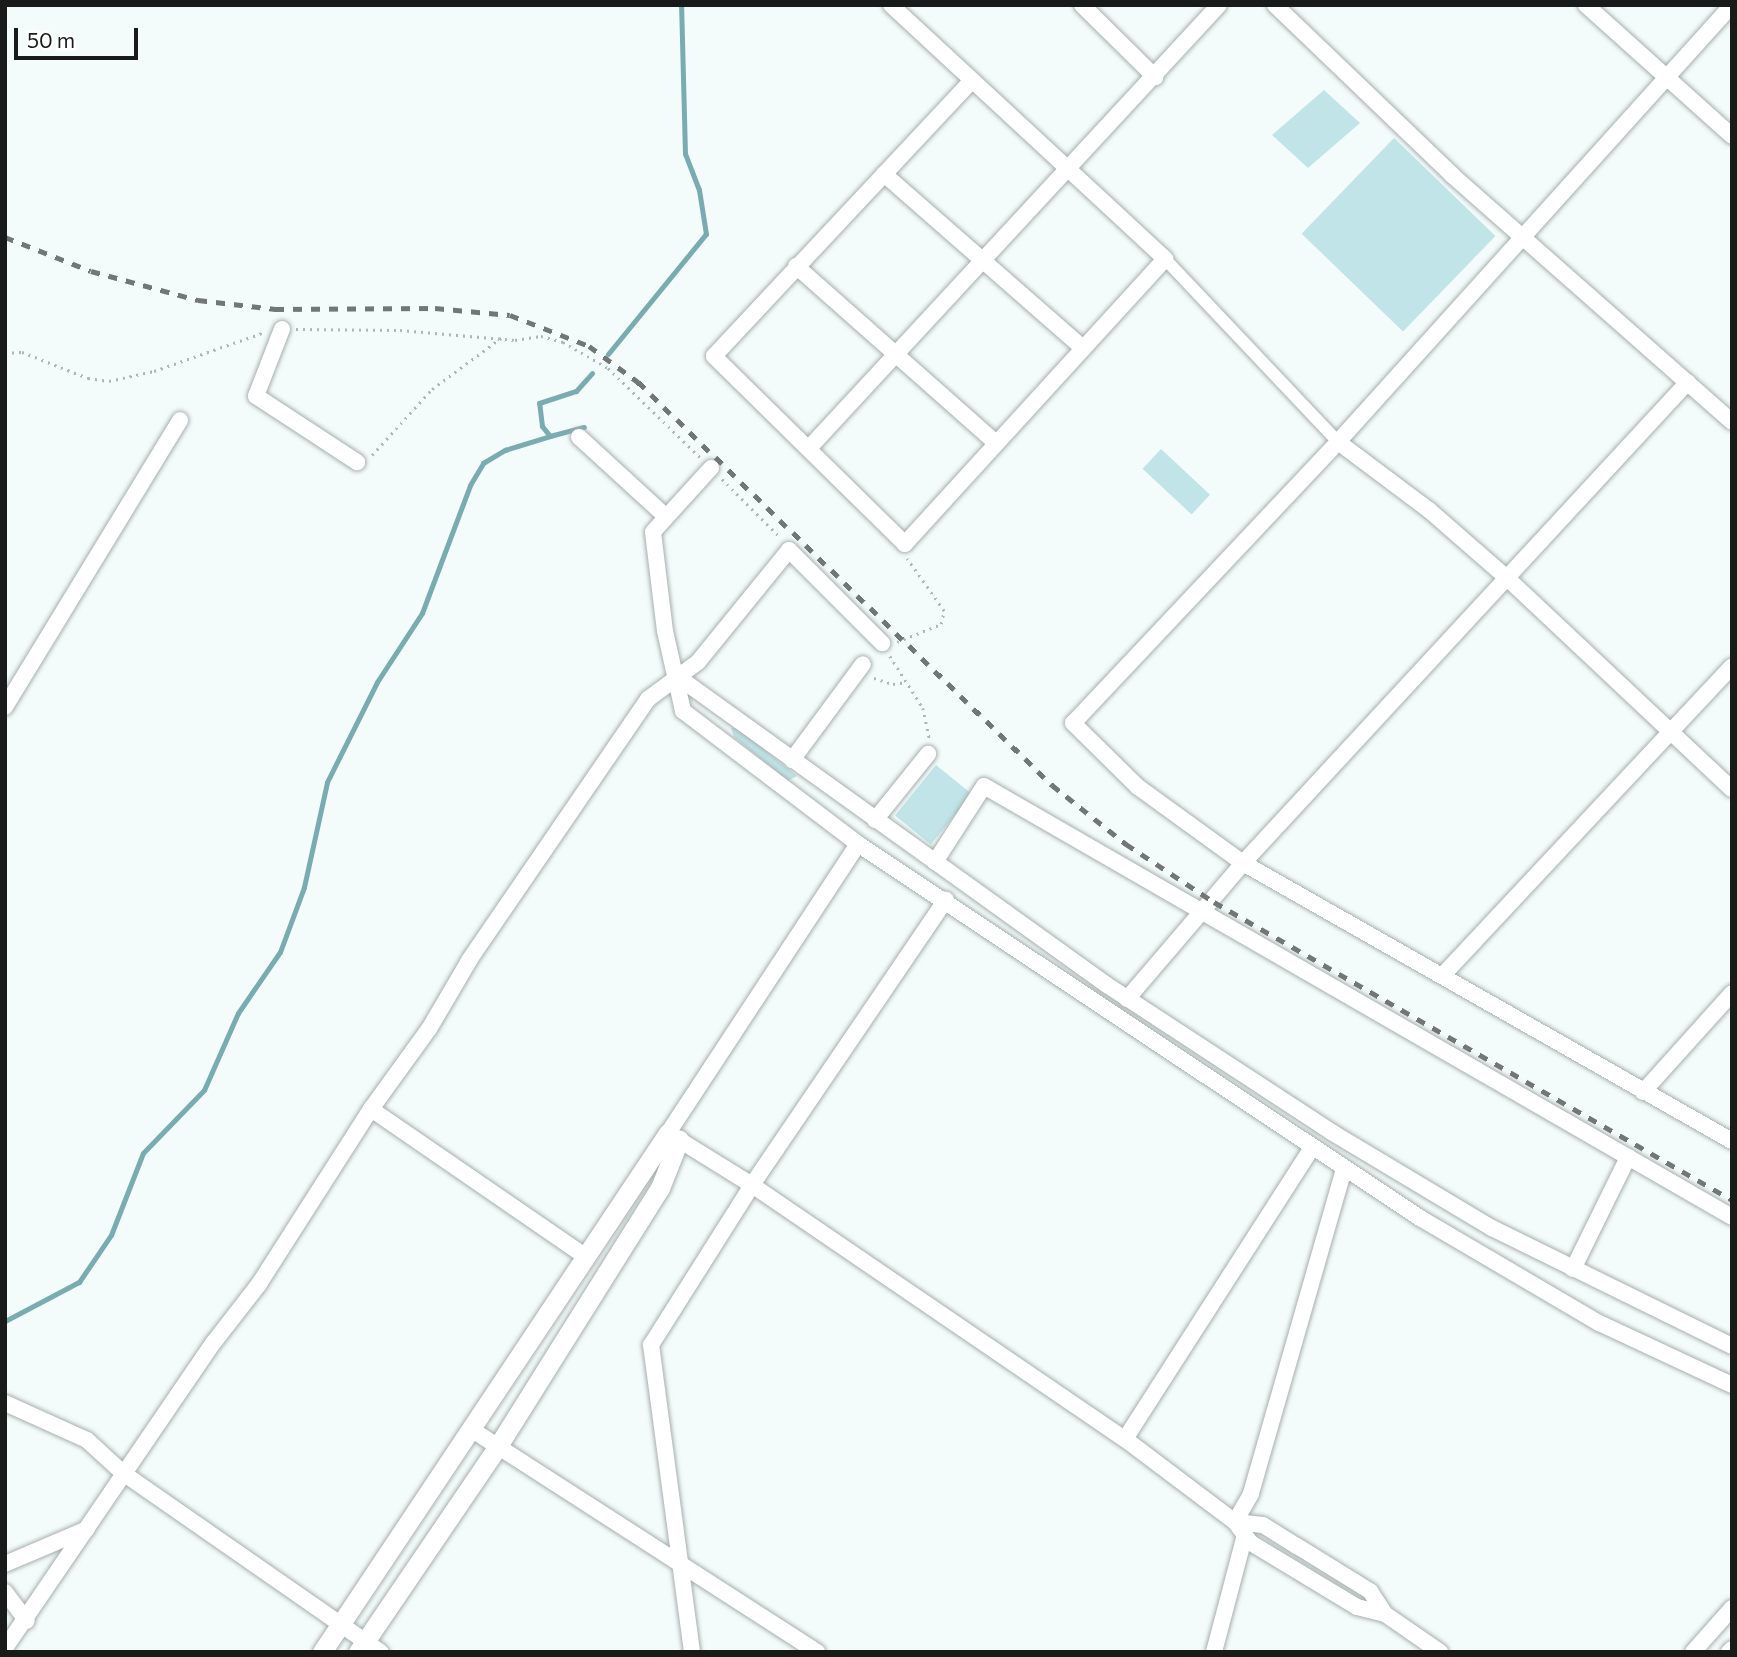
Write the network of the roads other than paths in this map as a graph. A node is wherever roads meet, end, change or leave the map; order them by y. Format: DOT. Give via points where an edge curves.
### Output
graph roads {
  1 [pos="891,5"];
  2 [pos="1082,5"];
  3 [pos="1219,5"];
  4 [pos="1275,5"];
  5 [pos="1586,5"];
  6 [pos="1732,5"];
  7 [pos="1155,78"];
  8 [pos="1666,79"];
  9 [pos="971,81"];
  10 [pos="1732,136"];
  11 [pos="1069,172"];
  12 [pos="884,174"];
  13 [pos="1523,239"];
  14 [pos="1165,260"];
  15 [pos="982,261"];
  16 [pos="796,266"];
  17 [pos="282,329"];
  18 [pos="1083,348"];
  19 [pos="895,354"];
  20 [pos="1688,383"];
  21 [pos="180,420"];
  22 [pos="1732,422"];
  23 [pos="579,437"];
  24 [pos="1338,442"];
  25 [pos="996,443"];
  26 [pos="810,447"];
  27 [pos="357,462"];
  28 [pos="710,468"];
  29 [pos="664,515"];
  30 [pos="1507,579"];
  31 [pos="881,643"];
  32 [pos="1732,666"];
  33 [pos="860,669"];
  34 [pos="678,677"];
  35 [pos="5,706"];
  36 [pos="1669,734"];
  37 [pos="928,754"];
  38 [pos="792,760"];
  39 [pos="1732,789"];
  40 [pos="875,820"];
  41 [pos="858,844"];
  42 [pos="935,862"];
  43 [pos="1243,863"];
  44 [pos="946,900"];
  45 [pos="1201,911"];
  46 [pos="1442,976"];
  47 [pos="1732,993"];
  48 [pos="1127,999"];
  49 [pos="1643,1091"];
  50 [pos="371,1108"];
  51 [pos="673,1137"];
  52 [pos="1732,1141"];
  53 [pos="1312,1147"];
  54 [pos="1628,1157"];
  55 [pos="1344,1169"];
  56 [pos="752,1185"];
  57 [pos="1732,1217"];
  58 [pos="585,1256"];
  59 [pos="1573,1269"];
  60 [pos="1732,1346"];
  61 [pos="1732,1385"];
  62 [pos="5,1403"];
  63 [pos="471,1429"];
  64 [pos="1125,1439"];
  65 [pos="498,1446"];
  66 [pos="123,1473"];
  67 [pos="1240,1528"];
  68 [pos="87,1529"];
  69 [pos="678,1559"];
  70 [pos="5,1564"];
  71 [pos="5,1592"];
  72 [pos="1732,1608"];
  73 [pos="27,1621"];
  74 [pos="340,1624"];
  75 [pos="5,1648"];
  76 [pos="368,1648"];
  77 [pos="322,1652"];
  78 [pos="692,1652"];
  79 [pos="817,1652"];
  80 [pos="1214,1652"];
  81 [pos="1440,1652"];
  82 [pos="1693,1652"];
  1 -- 9 [label="street"];
  2 -- 7 [label="street"];
  3 -- 7 [label="street"];
  4 -- 13 [label="street"];
  5 -- 8 [label="street"];
  6 -- 8 [label="street"];
  7 -- 11 [label="street"];
  8 -- 10 [label="street"];
  8 -- 13 [label="street"];
  9 -- 11 [label="street"];
  9 -- 12 [label="street"];
  11 -- 14 [label="street"];
  11 -- 15 [label="street"];
  12 -- 15 [label="street"];
  12 -- 16 [label="street"];
  13 -- 20 [label="street"];
  13 -- 24 [label="street"];
  14 -- 18 [label="street"];
  14 -- 24 [label="street"];
  15 -- 18 [label="street"];
  15 -- 19 [label="street"];
  16 -- 19 [label="street"];
  16 -- 26 [label="street" via="714,356 771,415"];
  17 -- 27 [label="street" via="256,396"];
  18 -- 25 [label="street"];
  19 -- 25 [label="street"];
  19 -- 26 [label="street"];
  20 -- 22 [label="street"];
  20 -- 30 [label="street"];
  21 -- 35 [label="street"];
  23 -- 29 [label="street"];
  24 -- 30 [label="street" via="1429,510"];
  24 -- 43 [label="street" via="1073,723 1138,787"];
  25 -- 26 [label="street" via="905,544"];
  28 -- 29 [label="street"];
  29 -- 34 [label="street" via="653,532 665,631"];
  30 -- 36 [label="street"];
  30 -- 43 [label="street"];
  31 -- 34 [label="street" via="789,550 698,662"];
  32 -- 36 [label="street"];
  33 -- 38 [label="street"];
  34 -- 38 [label="street"];
  34 -- 41 [label="street" via="684,711"];
  34 -- 50 [label="street" via="648,699 633,720 470,960 429,1029"];
  36 -- 39 [label="street"];
  36 -- 46 [label="street"];
  37 -- 40 [label="street"];
  38 -- 40 [label="street"];
  40 -- 42 [label="street"];
  41 -- 44 [label="street"];
  41 -- 51 [label="street"];
  42 -- 45 [label="street" via="984,786"];
  42 -- 48 [label="street"];
  43 -- 45 [label="street"];
  43 -- 46 [label="street"];
  44 -- 53 [label="street"];
  44 -- 56 [label="street"];
  45 -- 48 [label="street"];
  45 -- 54 [label="street"];
  46 -- 49 [label="street"];
  47 -- 49 [label="street"];
  48 -- 59 [label="street" via="1333,1133 1492,1228"];
  49 -- 52 [label="street"];
  50 -- 58 [label="street"];
  50 -- 66 [label="street" via="259,1284"];
  51 -- 56 [label="street"];
  51 -- 58 [label="street"];
  51 -- 65 [label="street" via="660,1188"];
  53 -- 55 [label="street"];
  53 -- 64 [label="street"];
  54 -- 57 [label="street"];
  54 -- 59 [label="street"];
  55 -- 61 [label="street" via="1546,1295"];
  55 -- 67 [label="street"];
  56 -- 64 [label="street"];
  56 -- 69 [label="street" via="651,1345"];
  58 -- 63 [label="street"];
  59 -- 60 [label="street"];
  62 -- 66 [label="street" via="80,1436"];
  63 -- 65 [label="street"];
  63 -- 74 [label="street"];
  64 -- 67 [label="street"];
  65 -- 69 [label="street"];
  65 -- 76 [label="street"];
  66 -- 68 [label="street"];
  66 -- 74 [label="street"];
  67 -- 80 [label="street"];
  67 -- 81 [label="street" via="1263,1525 1370,1591 1385,1614"];
  68 -- 70 [label="street"];
  68 -- 73 [label="street"];
  69 -- 78 [label="street"];
  69 -- 79 [label="street"];
  71 -- 73 [label="street"];
  72 -- 82 [label="street"];
  73 -- 75 [label="street"];
  74 -- 76 [label="street"];
  74 -- 77 [label="street"];
}
